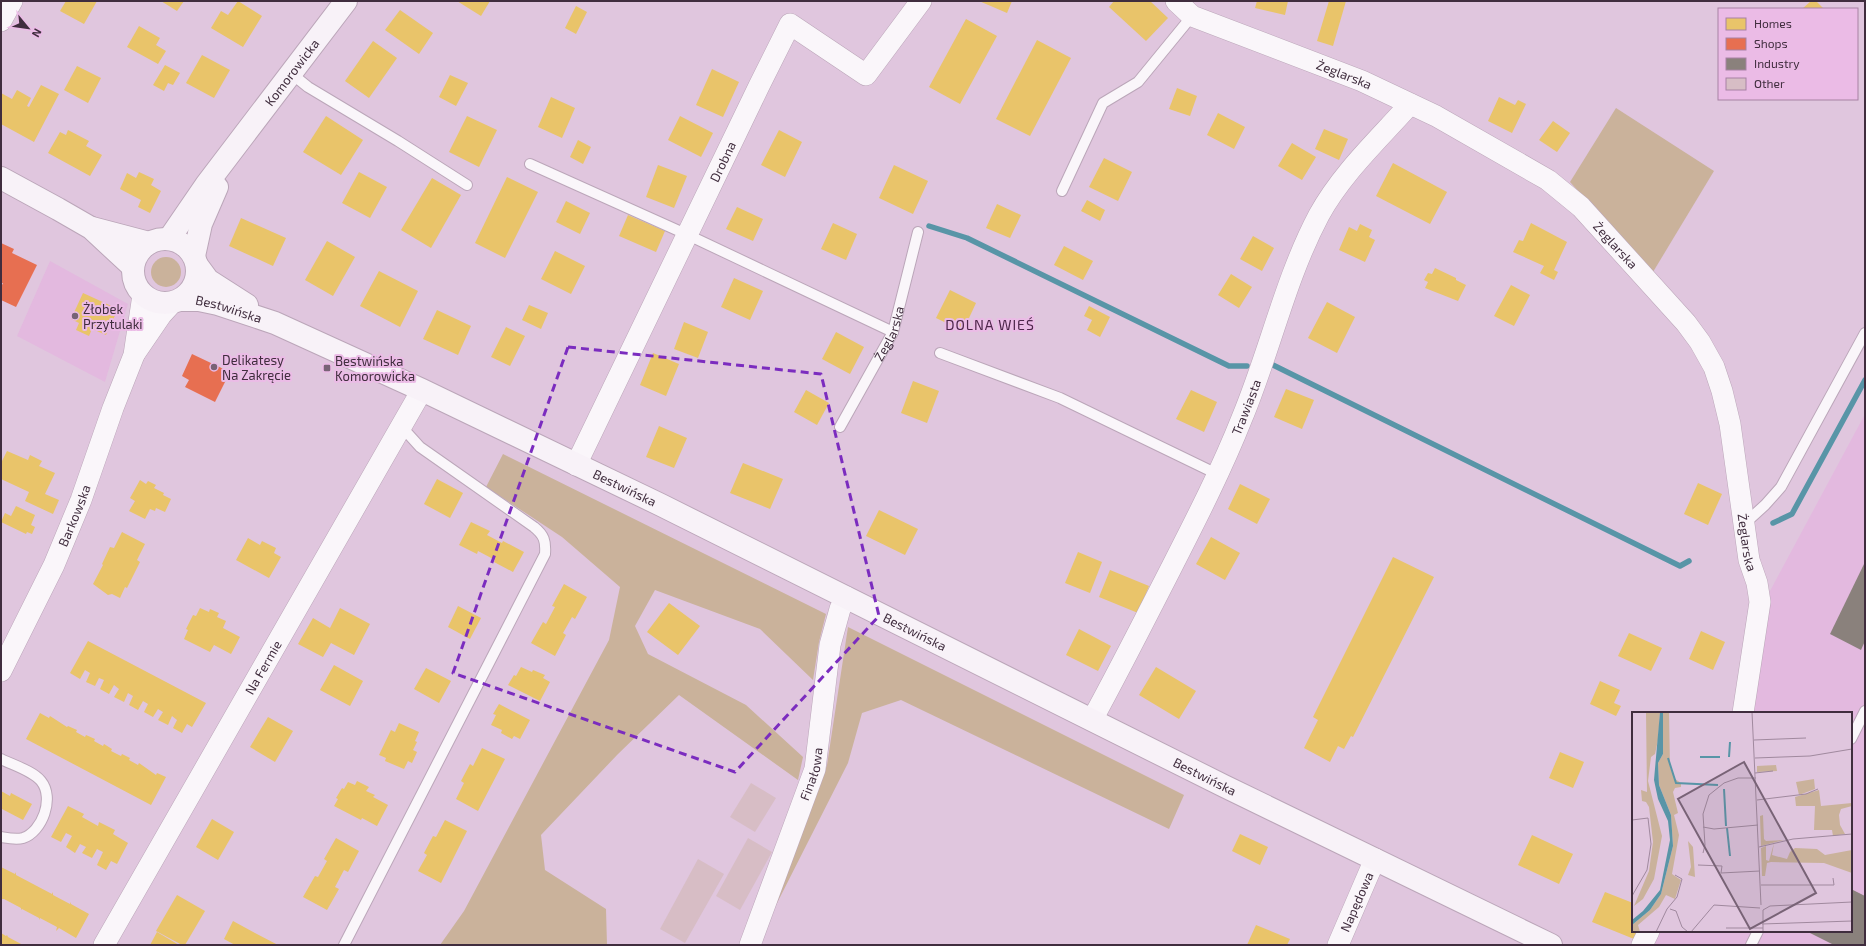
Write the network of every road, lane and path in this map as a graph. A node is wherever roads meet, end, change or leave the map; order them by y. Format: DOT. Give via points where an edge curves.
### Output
graph roads {
  1 [pos="12,1"];
  2 [pos="346,1"];
  3 [pos="921,1"];
  4 [pos="1176,1"];
  5 [pos="1192,16"];
  6 [pos="1,21"];
  7 [pos="292,74"];
  8 [pos="1410,104"];
  9 [pos="238,144"];
  10 [pos="530,164"];
  11 [pos="1,178"];
  12 [pos="467,185"];
  13 [pos="1062,191"];
  14 [pos="91,228"];
  15 [pos="918,232"];
  16 [pos="688,235"];
  17 [pos="159,241"];
  18 [pos="196,261"];
  19 [pos="133,267"];
  20 [pos="143,295"];
  21 [pos="176,302"];
  22 [pos="276,323"];
  23 [pos="893,332"];
  24 [pos="1865,333"];
  25 [pos="940,352"];
  26 [pos="134,355"];
  27 [pos="422,390"];
  28 [pos="401,426"];
  29 [pos="840,427"];
  30 [pos="576,465"];
  31 [pos="1217,474"];
  32 [pos="1743,524"];
  33 [pos="846,597"];
  34 [pos="1,671"];
  35 [pos="1865,710"];
  36 [pos="1743,712"];
  37 [pos="1092,720"];
  38 [pos="1861,731"];
  39 [pos="1852,738"];
  40 [pos="1,759"];
  41 [pos="1,837"];
  42 [pos="1375,859"];
  43 [pos="1648,932"];
  44 [pos="1758,932"];
  45 [pos="104,945"];
  46 [pos="344,945"];
  47 [pos="750,945"];
  48 [pos="1338,945"];
  49 [pos="1551,945"];
  50 [pos="1642,945"];
  51 [pos="1751,945"];
  1 -- 6 [label="street"];
  2 -- 7 [label="street, Komorowicka"];
  3 -- 16 [label="street, Drobna" via="866,75 790,24"];
  4 -- 5 [label="street, Żeglarska"];
  5 -- 8 [label="street, Żeglarska" via="1362,82"];
  5 -- 13 [label="lane" via="1138,82 1103,103"];
  7 -- 9 [label="street, Komorowicka"];
  7 -- 12 [label="lane" via="308,87"];
  8 -- 31 [label="street, Trawiasta" via="1340,182 1320,214 1276,318 1242,419"];
  8 -- 32 [label="street, Żeglarska" via="1516,160 1564,192 1581,207 1686,323 1714,367 1722,391 1730,424"];
  9 -- 17 [label="street, Komorowicka"];
  9 -- 18 [label="street, Komorowicka" via="201,224"];
  10 -- 16 [label="lane"];
  11 -- 14 [label="street"];
  14 -- 17 [label="street"];
  14 -- 19 [label="street"];
  15 -- 23 [label="lane, Żeglarska"];
  16 -- 23 [label="lane"];
  16 -- 30 [label="street, Drobna"];
  17 -- 18 [label="street" via="183,245"];
  17 -- 19 [label="street" via="138,253"];
  18 -- 21 [label="street" via="198,276 195,285 189,294"];
  18 -- 22 [label="street, Bestwińska" via="208,280"];
  19 -- 20 [label="street" via="136,287"];
  20 -- 21 [label="street" via="161,304"];
  20 -- 26 [label="street, Barkowska"];
  21 -- 22 [label="street, Bestwińska" via="199,300"];
  21 -- 26 [label="street, Barkowska" via="161,315"];
  22 -- 27 [label="street, Bestwińska"];
  23 -- 29 [label="lane, Żeglarska"];
  24 -- 32 [label="lane" via="1781,487"];
  25 -- 31 [label="lane" via="1060,398"];
  26 -- 34 [label="street, Barkowska" via="82,500 54,565"];
  27 -- 28 [label="street, Na Fermie"];
  27 -- 30 [label="street, Bestwińska"];
  28 -- 45 [label="street, Na Fermie"];
  28 -- 46 [label="lane" via="420,447 541,533 546,542 545,554"];
  30 -- 33 [label="street, Bestwińska"];
  31 -- 37 [label="street, Trawiasta"];
  32 -- 36 [label="street, Żeglarska" via="1760,602"];
  33 -- 37 [label="street, Bestwińska"];
  33 -- 47 [label="street, Finałowa" via="830,645 815,769"];
  35 -- 38 [label="lane"];
  37 -- 42 [label="street, Bestwińska"];
  38 -- 39 [label="lane"];
  40 -- 41 [label="lane" via="37,777 43,783 47,798 47,810 35,832 21,839"];
  42 -- 48 [label="street, Napędowa"];
  42 -- 49 [label="street, Bestwińska"];
  43 -- 50 [label="street"];
  44 -- 51 [label="lane"];
}
